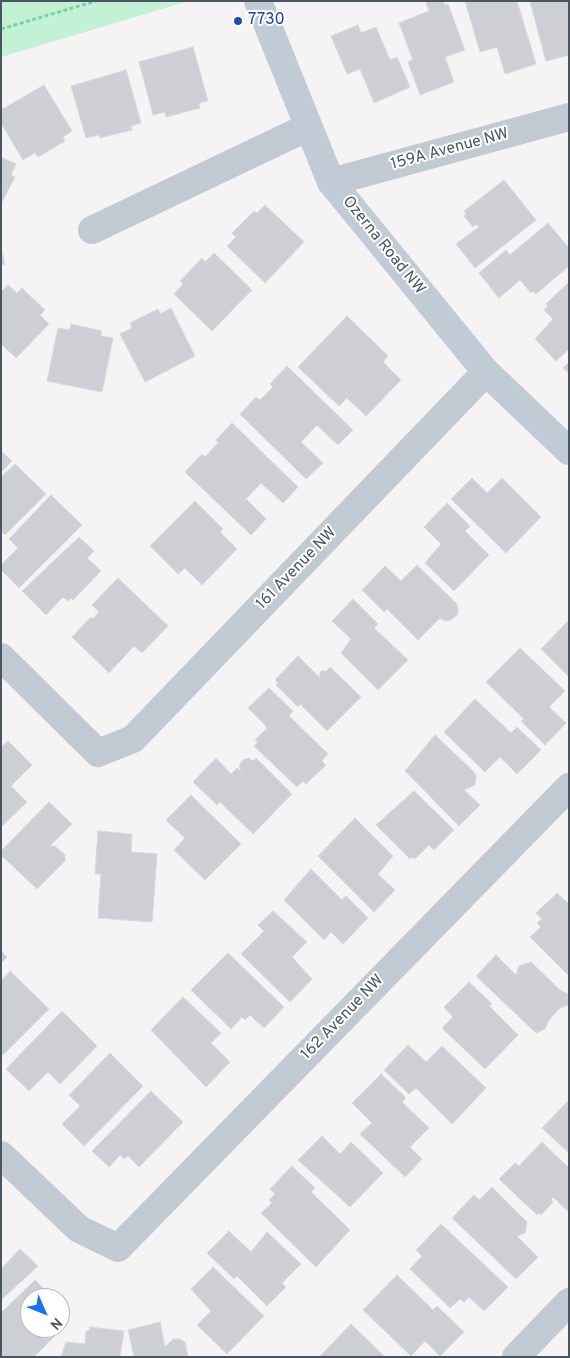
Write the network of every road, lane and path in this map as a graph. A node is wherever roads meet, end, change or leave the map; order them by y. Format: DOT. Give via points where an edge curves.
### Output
graph roads {
  1 [pos="96,1"];
  2 [pos="258,1"];
  3 [pos="1,29"];
  4 [pos="569,117"];
  5 [pos="308,128"];
  6 [pos="332,182"];
  7 [pos="92,230"];
  8 [pos="486,372"];
  9 [pos="569,451"];
  10 [pos="1,657"];
  11 [pos="569,787"];
  12 [pos="1,1155"];
  13 [pos="569,1302"];
  14 [pos="516,1357"];
  1 -- 3 [label="path"];
  2 -- 5 [label="street, Ozerna Road NW"];
  4 -- 6 [label="street, 159A Avenue NW"];
  5 -- 6 [label="street, Ozerna Road NW"];
  5 -- 7 [label="street"];
  6 -- 8 [label="street, Ozerna Road NW"];
  8 -- 9 [label="street, Ozerna Road NW"];
  8 -- 10 [label="street, 161 Avenue NW" via="133,739 98,753"];
  11 -- 12 [label="street, 162 Avenue NW" via="118,1248 79,1229"];
  13 -- 14 [label="street"];
}
